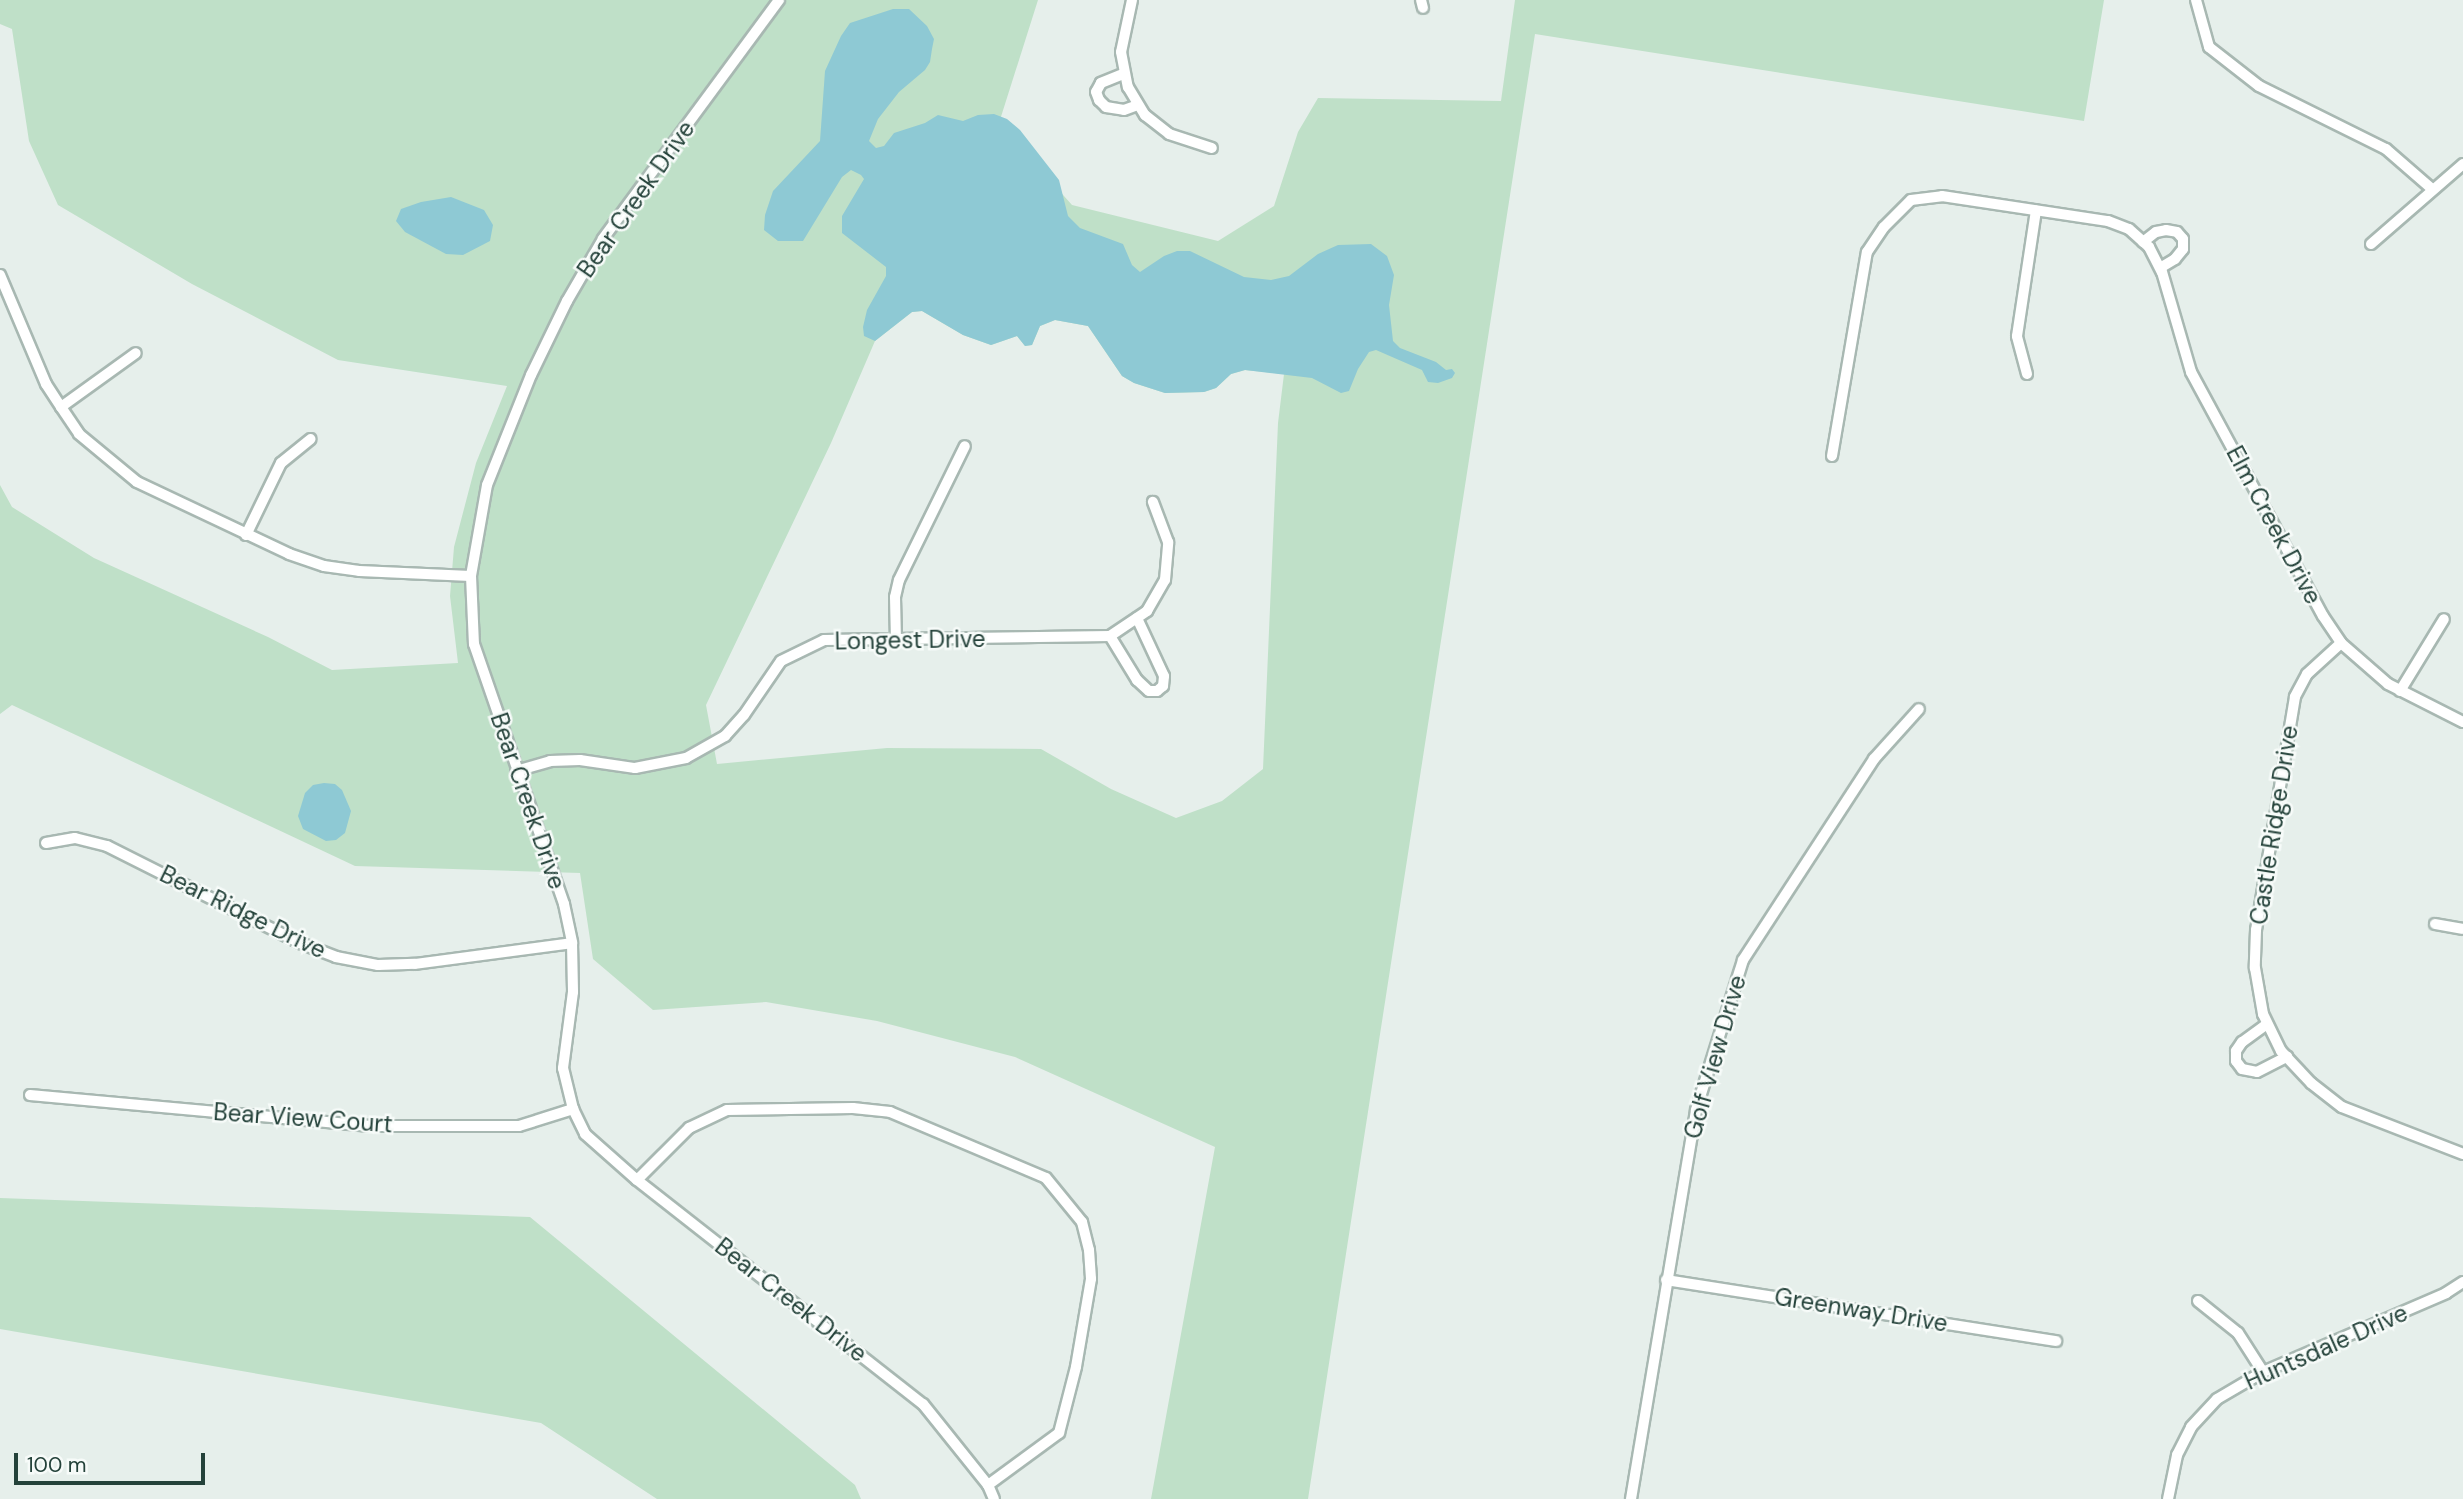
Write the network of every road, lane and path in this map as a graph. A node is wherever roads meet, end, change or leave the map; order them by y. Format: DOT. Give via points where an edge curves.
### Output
graph roads {
  1 [pos="779,0"];
  2 [pos="1132,0"];
  3 [pos="2196,0"];
  4 [pos="1123,74"];
  5 [pos="1138,105"];
  6 [pos="1212,148"];
  7 [pos="2463,164"];
  8 [pos="2432,189"];
  9 [pos="2036,210"];
  10 [pos="2143,242"];
  11 [pos="2371,244"];
  12 [pos="2160,268"];
  13 [pos="0,275"];
  14 [pos="136,353"];
  15 [pos="2027,374"];
  16 [pos="61,407"];
  17 [pos="311,439"];
  18 [pos="965,446"];
  19 [pos="1832,456"];
  20 [pos="1153,502"];
  21 [pos="246,535"];
  22 [pos="471,576"];
  23 [pos="1137,618"];
  24 [pos="2444,620"];
  25 [pos="1110,636"];
  26 [pos="896,641"];
  27 [pos="2341,643"];
  28 [pos="2400,691"];
  29 [pos="1919,709"];
  30 [pos="2463,722"];
  31 [pos="516,771"];
  32 [pos="46,843"];
  33 [pos="2435,924"];
  34 [pos="2463,929"];
  35 [pos="572,943"];
  36 [pos="2267,1024"];
  37 [pos="2287,1057"];
  38 [pos="30,1095"];
  39 [pos="573,1109"];
  40 [pos="2463,1154"];
  41 [pos="637,1180"];
  42 [pos="1666,1280"];
  43 [pos="2463,1282"];
  44 [pos="2198,1301"];
  45 [pos="2056,1341"];
  46 [pos="2263,1372"];
  47 [pos="988,1485"];
  48 [pos="995,1499"];
  49 [pos="1631,1499"];
  50 [pos="2168,1499"];
  1 -- 22 [label="street, Bear Creek Drive" via="603,239 567,301 531,375 487,485"];
  2 -- 4 [label="street" via="1121,52"];
  3 -- 8 [label="street" via="2208,47 2259,86 2386,149"];
  4 -- 5 [label="street"];
  4 -- 5 [label="street" via="1101,83 1096,92 1099,100 1106,107 1124,110"];
  5 -- 6 [label="street" via="1168,134"];
  7 -- 8 [label="street"];
  8 -- 11 [label="street"];
  9 -- 10 [label="street, Elm Creek Drive" via="2108,221 2129,229"];
  9 -- 15 [label="street" via="2017,336"];
  9 -- 19 [label="street, Elm Creek Drive" via="1942,196 1911,200 1884,226 1867,252"];
  10 -- 12 [label="street, Elm Creek Drive"];
  10 -- 12 [label="street" via="2166,230 2183,239 2183,249"];
  12 -- 27 [label="street, Elm Creek Drive" via="2191,372"];
  13 -- 16 [label="street" via="46,384"];
  14 -- 16 [label="street"];
  16 -- 21 [label="street" via="79,434 137,482"];
  17 -- 21 [label="street" via="281,463"];
  18 -- 26 [label="street" via="900,580 895,597"];
  20 -- 23 [label="street" via="1168,542 1168,562 1159,590 1147,611"];
  21 -- 22 [label="street" via="324,566"];
  22 -- 31 [label="street, Bear Creek Drive" via="474,644"];
  23 -- 25 [label="street"];
  23 -- 25 [label="street" via="1164,677 1157,691 1149,691 1136,680"];
  24 -- 28 [label="street"];
  25 -- 26 [label="street, Longest Drive"];
  26 -- 31 [label="street, Longest Drive" via="824,640 781,661 725,736 686,758 635,768 550,761"];
  27 -- 28 [label="street, Elm Creek Drive"];
  27 -- 36 [label="street, Castle Ridge Drive" via="2307,674 2295,697 2256,930 2255,968"];
  28 -- 30 [label="street, Elm Creek Drive"];
  29 -- 42 [label="street, Golf View Drive" via="1874,759 1743,960 1696,1111"];
  31 -- 35 [label="street, Bear Creek Drive" via="564,904"];
  32 -- 35 [label="street, Bear Ridge Drive" via="75,838 107,845 300,943 336,957 378,965"];
  33 -- 34 [label="street"];
  35 -- 39 [label="street, Bear Creek Drive" via="573,992 563,1068"];
  36 -- 37 [label="street, Castle Ridge Drive"];
  36 -- 37 [label="street" via="2242,1042 2236,1061 2242,1069 2257,1072"];
  37 -- 40 [label="street, Castle Ridge Drive" via="2342,1107"];
  38 -- 39 [label="street, Bear View Court" via="368,1126 519,1126"];
  39 -- 41 [label="street, Bear Creek Drive" via="585,1134"];
  41 -- 47 [label="street, Bear Creek Drive" via="923,1404"];
  41 -- 47 [label="street" via="689,1128 727,1110 853,1108 890,1112 1046,1178 1083,1222 1089,1250 1091,1279 1076,1367 1059,1433"];
  42 -- 45 [label="street, Greenway Drive"];
  42 -- 49 [label="street, Golf View Drive"];
  43 -- 46 [label="street, Huntsdale Drive"];
  44 -- 46 [label="street" via="2238,1333"];
  46 -- 50 [label="street, Huntsdale Drive" via="2217,1399 2191,1427 2177,1455"];
  47 -- 48 [label="street, Bear Creek Drive"];
}
